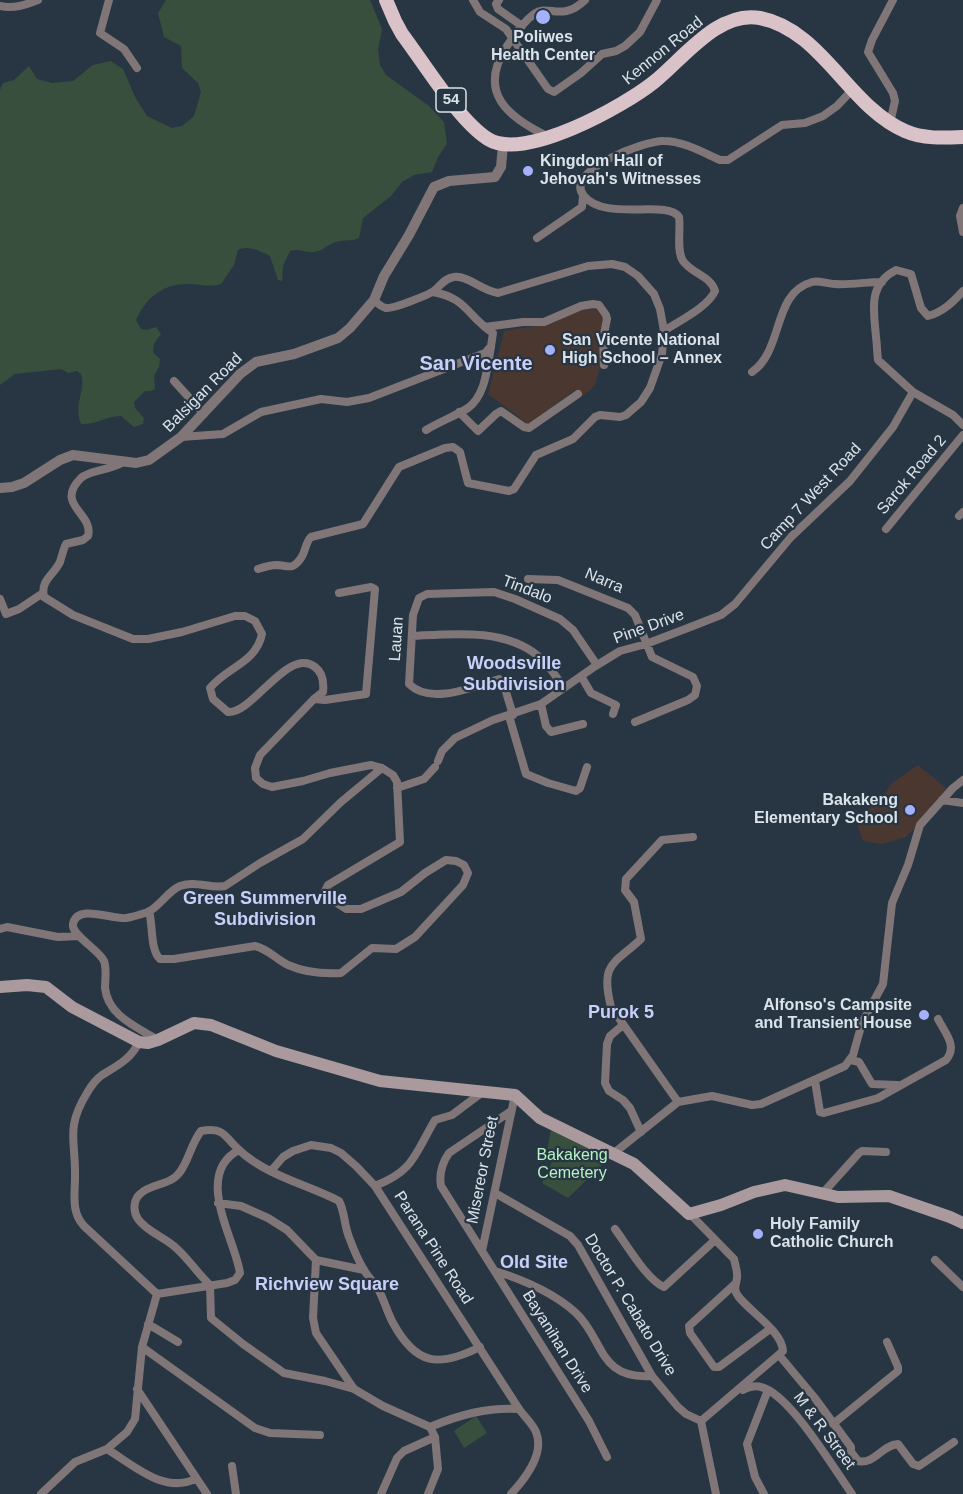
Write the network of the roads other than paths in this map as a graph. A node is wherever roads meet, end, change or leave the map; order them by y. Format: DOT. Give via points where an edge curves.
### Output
graph roads {
  1 [pos="38,0"];
  2 [pos="109,0"];
  3 [pos="386,0"];
  4 [pos="473,0"];
  5 [pos="500,0"];
  6 [pos="585,0"];
  7 [pos="657,0"];
  8 [pos="893,0"];
  9 [pos="0,6"];
  10 [pos="522,26"];
  11 [pos="512,38"];
  12 [pos="137,68"];
  13 [pos="853,89"];
  14 [pos="890,123"];
  15 [pos="549,137"];
  16 [pos="963,137"];
  17 [pos="503,145"];
  18 [pos="584,196"];
  19 [pos="963,208"];
  20 [pos="963,232"];
  21 [pos="537,238"];
  22 [pos="882,282"];
  23 [pos="963,291"];
  24 [pos="433,292"];
  25 [pos="374,300"];
  26 [pos="486,327"];
  27 [pos="664,331"];
  28 [pos="491,346"];
  29 [pos="604,365"];
  30 [pos="752,372"];
  31 [pos="174,381"];
  32 [pos="913,392"];
  33 [pos="578,394"];
  34 [pos="459,412"];
  35 [pos="204,414"];
  36 [pos="963,425"];
  37 [pos="426,430"];
  38 [pos="181,437"];
  39 [pos="962,440"];
  40 [pos="125,461"];
  41 [pos="0,488"];
  42 [pos="886,529"];
  43 [pos="258,569"];
  44 [pos="528,579"];
  45 [pos="43,593"];
  46 [pos="339,593"];
  47 [pos="423,595"];
  48 [pos="0,599"];
  49 [pos="721,615"];
  50 [pos="412,636"];
  51 [pos="646,644"];
  52 [pos="597,665"];
  53 [pos="581,676"];
  54 [pos="564,688"];
  55 [pos="314,699"];
  56 [pos="541,704"];
  57 [pos="613,714"];
  58 [pos="511,716"];
  59 [pos="635,722"];
  60 [pos="583,724"];
  61 [pos="587,767"];
  62 [pos="382,768"];
  63 [pos="963,780"];
  64 [pos="397,788"];
  65 [pos="942,800"];
  66 [pos="963,803"];
  67 [pos="693,837"];
  68 [pos="149,911"];
  69 [pos="0,929"];
  70 [pos="79,936"];
  71 [pos="0,987"];
  72 [pos="938,1019"];
  73 [pos="623,1025"];
  74 [pos="158,1040"];
  75 [pos="139,1042"];
  76 [pos="851,1060"];
  77 [pos="815,1081"];
  78 [pos="897,1085"];
  79 [pos="484,1091"];
  80 [pos="515,1095"];
  81 [pos="678,1102"];
  82 [pos="511,1111"];
  83 [pos="641,1132"];
  84 [pos="239,1150"];
  85 [pos="886,1152"];
  86 [pos="614,1153"];
  87 [pos="271,1171"];
  88 [pos="375,1186"];
  89 [pos="495,1193"];
  90 [pos="822,1194"];
  91 [pos="218,1203"];
  92 [pos="691,1215"];
  93 [pos="963,1223"];
  94 [pos="615,1229"];
  95 [pos="715,1240"];
  96 [pos="482,1251"];
  97 [pos="316,1260"];
  98 [pos="935,1260"];
  99 [pos="364,1270"];
  100 [pos="495,1271"];
  101 [pos="210,1284"];
  102 [pos="735,1284"];
  103 [pos="963,1287"];
  104 [pos="157,1294"];
  105 [pos="148,1324"];
  106 [pos="770,1329"];
  107 [pos="178,1342"];
  108 [pos="887,1342"];
  109 [pos="142,1347"];
  110 [pos="480,1347"];
  111 [pos="779,1355"];
  112 [pos="652,1376"];
  113 [pos="137,1388"];
  114 [pos="354,1389"];
  115 [pos="768,1390"];
  116 [pos="734,1393"];
  117 [pos="519,1409"];
  118 [pos="701,1421"];
  119 [pos="833,1424"];
  120 [pos="430,1428"];
  121 [pos="320,1435"];
  122 [pos="435,1437"];
  123 [pos="954,1442"];
  124 [pos="107,1449"];
  125 [pos="607,1457"];
  126 [pos="232,1466"];
  127 [pos="195,1479"];
  128 [pos="41,1494"];
  129 [pos="207,1494"];
  130 [pos="236,1494"];
  131 [pos="381,1494"];
  132 [pos="428,1494"];
  133 [pos="511,1494"];
  134 [pos="716,1494"];
  135 [pos="764,1494"];
  136 [pos="852,1494"];
  1 -- 9 [label="street" via="22,6"];
  2 -- 12 [label="street" via="100,33 124,49"];
  3 -- 17 [label="highway, 54" via="402,33 465,118 487,138"];
  4 -- 11 [label="street" via="480,12 501,24"];
  5 -- 10 [label="street" via="496,4 498,9"];
  6 -- 10 [label="street" via="567,12 537,12"];
  7 -- 11 [label="street" via="634,38 620,49 602,54 556,91 548,89"];
  8 -- 14 [label="street" via="868,52 893,93"];
  10 -- 11 [label="street"];
  11 -- 15 [label="street" via="495,70 499,98 514,118"];
  13 -- 14 [label="highway, Kennon Road"];
  13 -- 15 [label="highway, Kennon Road" via="788,28 767,20 744,18 711,32 632,97"];
  13 -- 18 [label="street" via="823,116 782,125 728,160 664,141 635,147 584,176 580,187"];
  14 -- 16 [label="highway, Kennon Road" via="921,136"];
  15 -- 17 [label="highway, Kennon Road"];
  17 -- 25 [label="street, Balsigan Road" via="501,167 495,177 444,182 431,190"];
  18 -- 21 [label="street" via="582,207"];
  18 -- 27 [label="street" via="608,208 666,210 677,214 683,261 710,280 715,291 713,297"];
  19 -- 20 [label="street"];
  22 -- 23 [label="street" via="896,270 911,274 921,308 928,316 945,309"];
  22 -- 30 [label="street" via="813,281 798,288 789,297 765,361"];
  22 -- 32 [label="street" via="873,308 878,360"];
  24 -- 25 [label="street" via="388,308"];
  24 -- 26 [label="street" via="462,302"];
  24 -- 27 [label="street" via="456,276 498,293 588,266 612,264 639,276 654,294"];
  25 -- 35 [label="street, Balsigan Road" via="338,338 256,362"];
  26 -- 28 [label="street" via="494,333"];
  26 -- 29 [label="street" via="544,322 581,306 599,305 607,319"];
  27 -- 43 [label="street" via="662,354 641,402 620,417 595,417 573,439 536,455 514,489 468,483 460,452 453,447 445,448 399,467 363,524 311,537 304,555 290,568 278,565"];
  28 -- 34 [label="street" via="480,393 468,408"];
  28 -- 38 [label="street" via="463,363 369,398 347,402 321,399 261,412 223,434"];
  31 -- 35 [label="street"];
  32 -- 36 [label="street"];
  32 -- 49 [label="street, Camp 7 West Road" via="893,428 850,481 791,537 749,590"];
  33 -- 34 [label="street" via="529,428 501,411 478,431"];
  34 -- 37 [label="street"];
  35 -- 38 [label="street, Balsigan Road"];
  38 -- 40 [label="street, Balsigan Road" via="149,460 136,464"];
  39 -- 42 [label="street, Sarok Road 2"];
  40 -- 41 [label="street, Balsigan Road" via="73,455 24,483"];
  40 -- 45 [label="street" via="109,470 86,474 76,484 72,502 87,523 88,536 66,544"];
  44 -- 51 [label="street, Narra" via="558,580 628,608 635,615"];
  45 -- 48 [label="street" via="10,614 4,613"];
  45 -- 55 [label="street" via="49,602 67,612 138,640 245,616 255,621 262,634 259,647 213,684 209,691 213,699 225,711 235,712 297,663 307,663 317,668 323,678 323,692"];
  46 -- 55 [label="street" via="375,589 366,694"];
  47 -- 50 [label="street, Lauan" via="414,607"];
  47 -- 52 [label="street, Tindalo" via="494,592 515,599 560,619 573,630"];
  49 -- 51 [label="street, Pine Drive"];
  50 -- 54 [label="street" via="457,634 501,638 538,656"];
  50 -- 58 [label="street, Lauan" via="409,684 428,693 448,693 499,679"];
  51 -- 52 [label="street, Pine Drive" via="620,651"];
  51 -- 59 [label="street" via="652,657 693,677 697,686 688,700"];
  52 -- 53 [label="street, Pine Drive"];
  53 -- 54 [label="street, Pine Drive"];
  53 -- 57 [label="street" via="591,693 616,705"];
  54 -- 56 [label="street, Pine Drive"];
  55 -- 62 [label="street" via="260,755 256,777 272,787 368,765"];
  56 -- 58 [label="street, Pine Drive"];
  56 -- 60 [label="street" via="551,732"];
  58 -- 61 [label="street" via="526,774 576,790"];
  58 -- 64 [label="street, Pine Drive" via="455,738 424,778"];
  62 -- 64 [label="street" via="393,775"];
  62 -- 68 [label="street" via="303,839 225,886 182,885"];
  63 -- 65 [label="street"];
  64 -- 68 [label="street" via="400,842 328,885 326,896 346,909 360,909 401,892 446,860 464,865 468,873 464,885 415,937 396,949 372,948 341,973 288,964 255,946 160,959 155,955"];
  65 -- 66 [label="street"];
  65 -- 76 [label="street" via="920,825 892,903 883,984 862,1023"];
  67 -- 73 [label="street" via="662,840 625,883 642,937 612,964 607,976 611,1007"];
  68 -- 70 [label="street" via="117,918 81,914 73,924"];
  69 -- 70 [label="street"];
  70 -- 74 [label="street" via="105,963 105,990 110,1005 120,1017"];
  71 -- 75 [label="main road" via="45,987 72,1007"];
  72 -- 78 [label="street" via="952,1053 946,1060"];
  73 -- 81 [label="street"];
  73 -- 83 [label="street" via="607,1044 605,1083 630,1108"];
  74 -- 75 [label="main road"];
  74 -- 79 [label="main road" via="194,1023 211,1024 276,1051 380,1081"];
  75 -- 104 [label="street" via="126,1060 91,1086 75,1118 74,1206 78,1220"];
  76 -- 77 [label="street"];
  76 -- 78 [label="street" via="859,1062 872,1084"];
  77 -- 78 [label="street" via="818,1109 824,1113 878,1098"];
  77 -- 81 [label="street" via="755,1105 712,1096"];
  79 -- 80 [label="main road"];
  79 -- 88 [label="street" via="452,1115 435,1120 404,1172"];
  80 -- 82 [label="street, Misereor Street"];
  80 -- 86 [label="main road" via="540,1118"];
  81 -- 83 [label="street"];
  82 -- 89 [label="street, Misereor Street"];
  82 -- 96 [label="street, Bayanihan Drive" via="449,1153 439,1176 445,1195"];
  83 -- 86 [label="street"];
  84 -- 87 [label="street"];
  84 -- 91 [label="street" via="225,1163"];
  84 -- 101 [label="street" via="222,1132 201,1131 179,1174 146,1189 134,1205 139,1222 176,1248"];
  85 -- 90 [label="street" via="862,1151"];
  86 -- 92 [label="main road" via="639,1169"];
  87 -- 88 [label="street, Parana Pine Road" via="283,1157 311,1145 341,1153"];
  87 -- 99 [label="street" via="339,1202"];
  88 -- 110 [label="street, Parana Pine Road"];
  89 -- 96 [label="street, Misereor Street"];
  89 -- 112 [label="street, Doctor P. Cabato Drive" via="570,1236 578,1245"];
  90 -- 92 [label="main road" via="785,1185"];
  90 -- 93 [label="main road" via="889,1196"];
  91 -- 97 [label="street" via="241,1206 268,1218"];
  91 -- 101 [label="street" via="240,1273 235,1280"];
  92 -- 95 [label="street"];
  94 -- 95 [label="street" via="664,1287"];
  95 -- 102 [label="street" via="734,1259"];
  96 -- 100 [label="street, Bayanihan Drive"];
  97 -- 99 [label="street"];
  97 -- 114 [label="street" via="316,1333"];
  98 -- 103 [label="street"];
  99 -- 110 [label="street" via="411,1350 421,1357 448,1360"];
  100 -- 112 [label="street" via="549,1293 577,1314 607,1360 637,1377"];
  100 -- 125 [label="street, Bayanihan Drive" via="589,1421"];
  101 -- 104 [label="street"];
  101 -- 114 [label="street" via="211,1318 243,1344 284,1373"];
  102 -- 106 [label="street" via="738,1295"];
  102 -- 106 [label="street" via="689,1326 712,1365 719,1367"];
  104 -- 105 [label="street"];
  105 -- 107 [label="street"];
  105 -- 109 [label="street"];
  106 -- 111 [label="street" via="781,1340 783,1351"];
  108 -- 119 [label="street" via="898,1371"];
  109 -- 113 [label="street"];
  109 -- 121 [label="street" via="255,1428 270,1433"];
  110 -- 117 [label="street, Parana Pine Road"];
  111 -- 116 [label="street"];
  111 -- 119 [label="street"];
  112 -- 118 [label="street, Doctor P. Cabato Drive" via="678,1407"];
  113 -- 124 [label="street" via="135,1419 127,1432"];
  113 -- 127 [label="street"];
  114 -- 120 [label="street"];
  115 -- 116 [label="street, M & R Street" via="753,1386"];
  115 -- 135 [label="street, M & R Street" via="747,1444 755,1477"];
  115 -- 136 [label="street, M & R Street" via="794,1412"];
  116 -- 118 [label="street"];
  117 -- 120 [label="street" via="471,1413"];
  117 -- 133 [label="street, Parana Pine Road" via="536,1432 538,1454"];
  118 -- 134 [label="street"];
  119 -- 123 [label="street" via="856,1459 864,1462 889,1445 898,1444 915,1466"];
  120 -- 122 [label="street"];
  122 -- 131 [label="street" via="397,1458"];
  122 -- 132 [label="street" via="438,1469"];
  124 -- 127 [label="street" via="161,1484 182,1485"];
  124 -- 128 [label="street" via="75,1462"];
  126 -- 130 [label="street"];
  127 -- 129 [label="street"];
}
